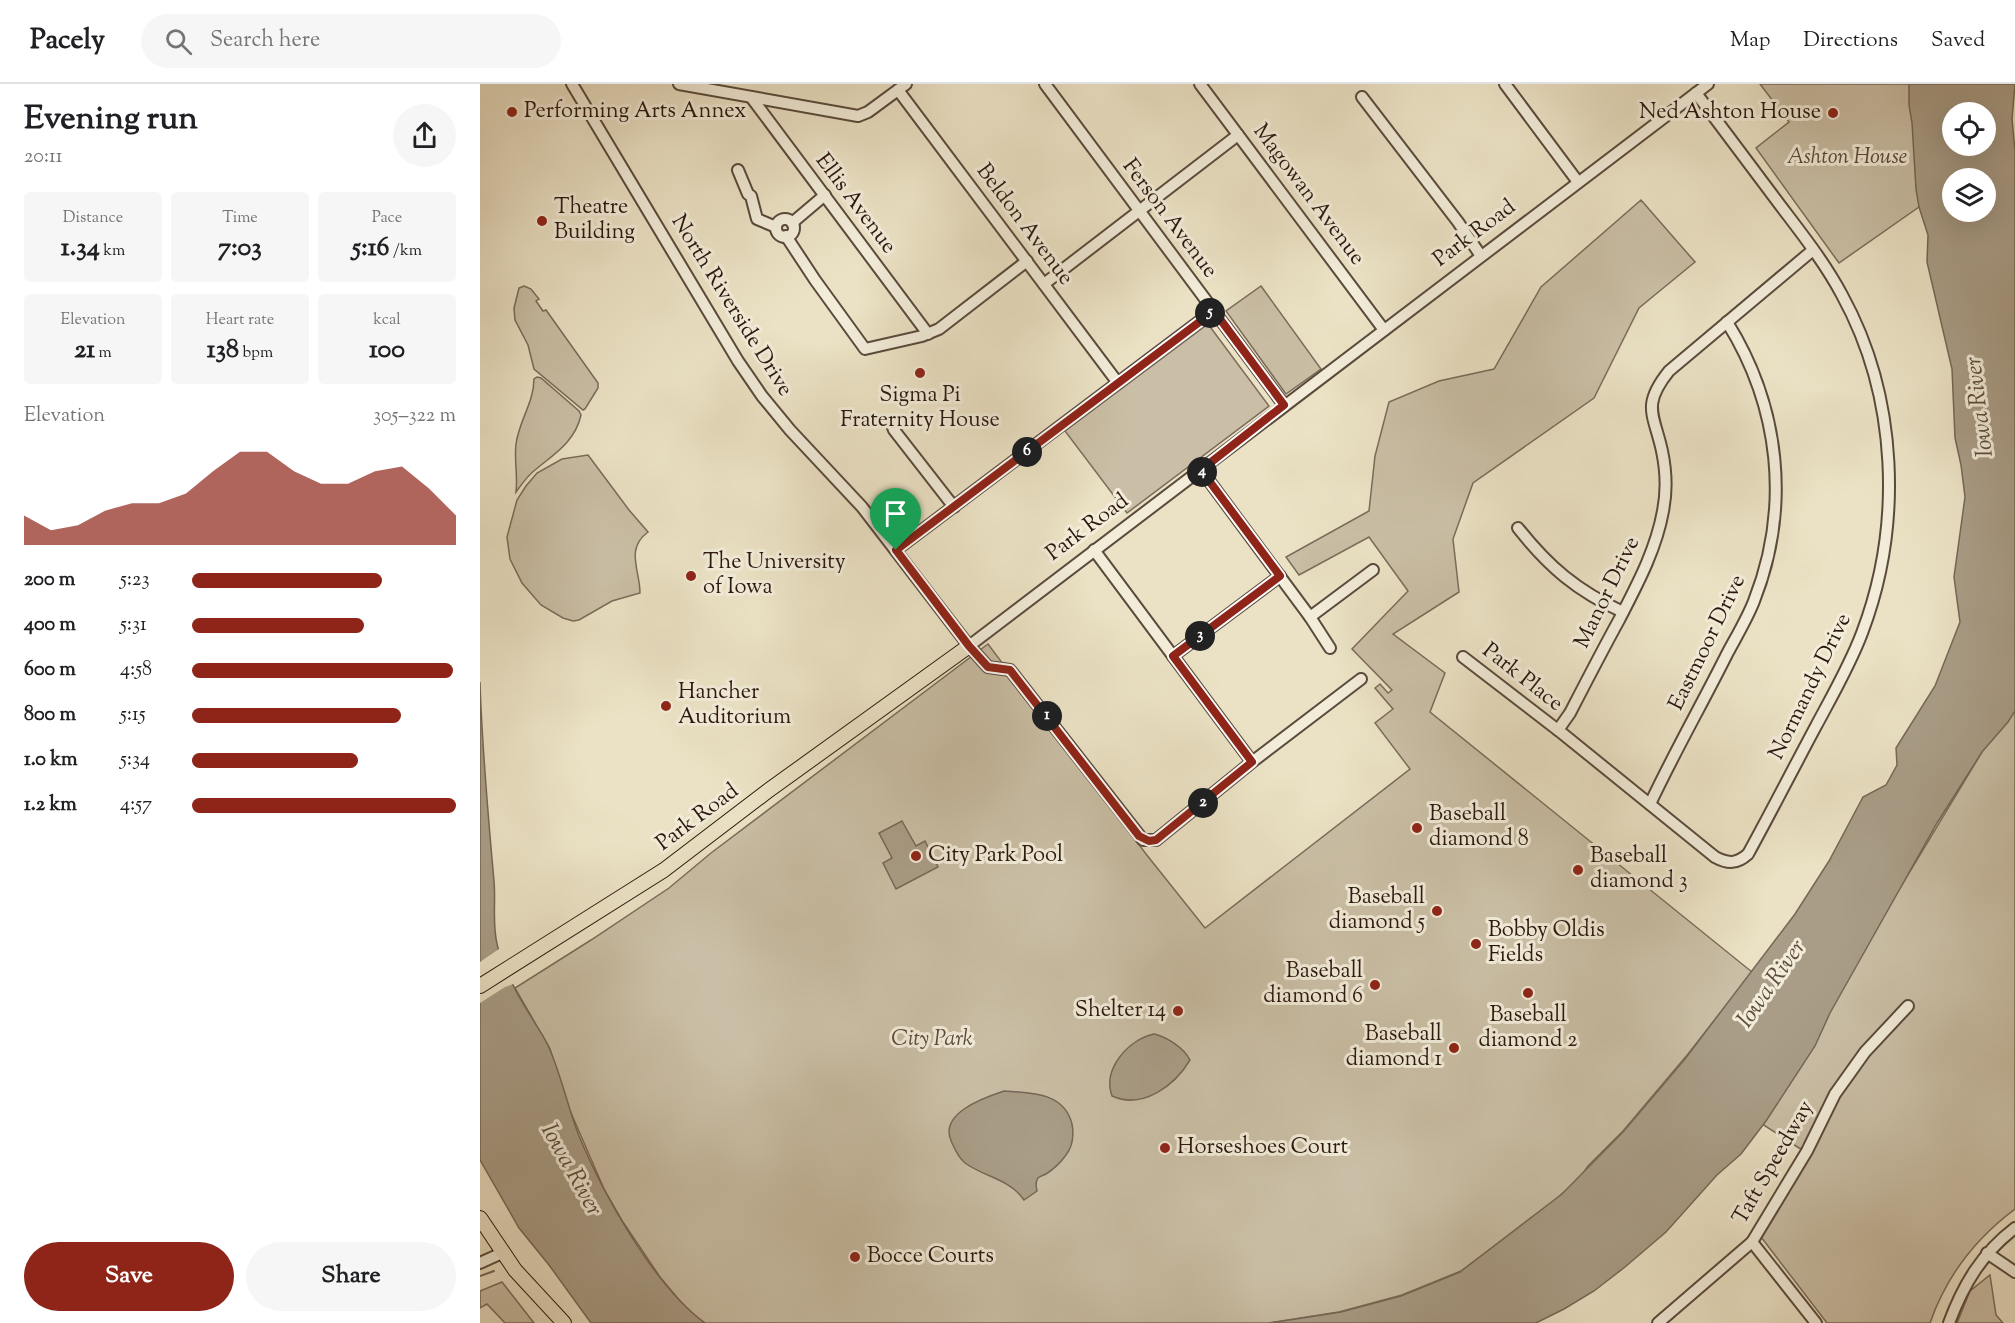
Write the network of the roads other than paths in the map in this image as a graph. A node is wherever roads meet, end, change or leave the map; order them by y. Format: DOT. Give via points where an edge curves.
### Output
graph roads {
  1 [pos="572,84"];
  2 [pos="679,84"];
  3 [pos="1046,84"];
  4 [pos="1200,84"];
  5 [pos="1505,84"];
  6 [pos="1708,84"];
  7 [pos="902,87"];
  8 [pos="1696,93"];
  9 [pos="751,97"];
  10 [pos="1362,97"];
  11 [pos="1239,135"];
  12 [pos="738,170"];
  13 [pos="1578,182"];
  14 [pos="825,195"];
  15 [pos="1140,211"];
  16 [pos="792,223"];
  17 [pos="776,227"];
  18 [pos="786,237"];
  19 [pos="1813,250"];
  20 [pos="1481,256"];
  21 [pos="1027,261"];
  22 [pos="1044,284"];
  23 [pos="1214,311"];
  24 [pos="1727,322"];
  25 [pos="1384,330"];
  26 [pos="928,334"];
  27 [pos="1118,383"];
  28 [pos="1284,405"];
  29 [pos="891,423"];
  30 [pos="1201,470"];
  31 [pos="954,507"];
  32 [pos="1518,528"];
  33 [pos="896,550"];
  34 [pos="1094,550"];
  35 [pos="1373,570"];
  36 [pos="1280,576"];
  37 [pos="1623,612"];
  38 [pos="1310,617"];
  39 [pos="969,646"];
  40 [pos="1330,648"];
  41 [pos="1173,656"];
  42 [pos="1463,657"];
  43 [pos="1361,679"];
  44 [pos="1558,730"];
  45 [pos="1252,762"];
  46 [pos="1650,804"];
  47 [pos="480,986"];
  48 [pos="1908,1006"];
  49 [pos="480,1218"];
  50 [pos="2015,1228"];
  51 [pos="1752,1242"];
  52 [pos="502,1253"];
  53 [pos="1987,1253"];
  54 [pos="480,1263"];
  55 [pos="2015,1272"];
  56 [pos="544,1302"];
  57 [pos="559,1323"];
  58 [pos="564,1323"];
  59 [pos="1658,1323"];
  60 [pos="1816,1323"];
  61 [pos="1949,1323"];
  1 -- 33 [label="street, North Riverside Drive" via="748,378"];
  2 -- 9 [label="street"];
  3 -- 15 [label="street, Ferson Avenue"];
  4 -- 11 [label="street, Magowan Avenue"];
  5 -- 13 [label="street"];
  6 -- 8 [label="street, Park Road"];
  7 -- 9 [label="street" via="858,116"];
  7 -- 21 [label="street, Beldon Avenue"];
  8 -- 13 [label="street, Park Road"];
  8 -- 19 [label="street, Normandy Drive"];
  9 -- 14 [label="street, Ellis Avenue"];
  10 -- 20 [label="street"];
  11 -- 15 [label="street"];
  11 -- 25 [label="street, Magowan Avenue"];
  12 -- 17 [label="street" via="757,219"];
  13 -- 20 [label="street, Park Road"];
  14 -- 16 [label="street"];
  14 -- 26 [label="street, Ellis Avenue"];
  15 -- 22 [label="street"];
  15 -- 23 [label="street, Ferson Avenue"];
  16 -- 17 [label="street" via="782,219"];
  16 -- 18 [label="street" via="793,231"];
  17 -- 18 [label="street" via="778,234"];
  18 -- 26 [label="street" via="865,349"];
  19 -- 24 [label="street, Manor Drive"];
  19 -- 46 [label="street, Normandy Drive" via="1842,295 1861,336 1885,423 1888,512 1876,588 1846,668 1748,854 1736,862 1723,861"];
  20 -- 25 [label="street, Park Road"];
  21 -- 22 [label="street, Beldon Avenue"];
  21 -- 26 [label="street"];
  22 -- 27 [label="street, Beldon Avenue"];
  23 -- 27 [label="street"];
  23 -- 28 [label="street, Ferson Avenue"];
  24 -- 37 [label="street, Manor Drive" via="1669,371 1655,392 1651,411 1664,466 1664,509 1651,555"];
  24 -- 46 [label="street, Eastmoor Drive" via="1756,376 1770,425 1776,475 1772,536 1754,602"];
  25 -- 28 [label="street, Park Road"];
  27 -- 31 [label="street"];
  28 -- 30 [label="street, Park Road"];
  29 -- 31 [label="street"];
  30 -- 34 [label="street, Park Road"];
  30 -- 36 [label="street"];
  31 -- 33 [label="street"];
  32 -- 37 [label="street" via="1566,579"];
  33 -- 39 [label="street, North Riverside Drive"];
  34 -- 39 [label="street, Park Road"];
  34 -- 41 [label="street"];
  35 -- 38 [label="street"];
  36 -- 38 [label="street"];
  36 -- 41 [label="street"];
  37 -- 44 [label="street, Manor Drive"];
  38 -- 40 [label="street"];
  39 -- 45 [label="street, North Riverside Drive" via="988,667 1010,670 1139,836 1149,841 1156,840"];
  39 -- 47 [label="main road, Park Road" via="664,870"];
  41 -- 45 [label="street"];
  42 -- 44 [label="street, Park Place"];
  43 -- 45 [label="street"];
  44 -- 46 [label="street, Normandy Drive"];
  48 -- 51 [label="street, Taft Speedway" via="1865,1052 1835,1094 1807,1152"];
  49 -- 52 [label="main road"];
  50 -- 53 [label="street"];
  51 -- 59 [label="street, Taft Speedway"];
  51 -- 60 [label="street"];
  52 -- 54 [label="street"];
  52 -- 56 [label="main road"];
  53 -- 55 [label="street"];
  53 -- 61 [label="street" via="1966,1283"];
  56 -- 57 [label="main road"];
  56 -- 58 [label="main road"];
}
